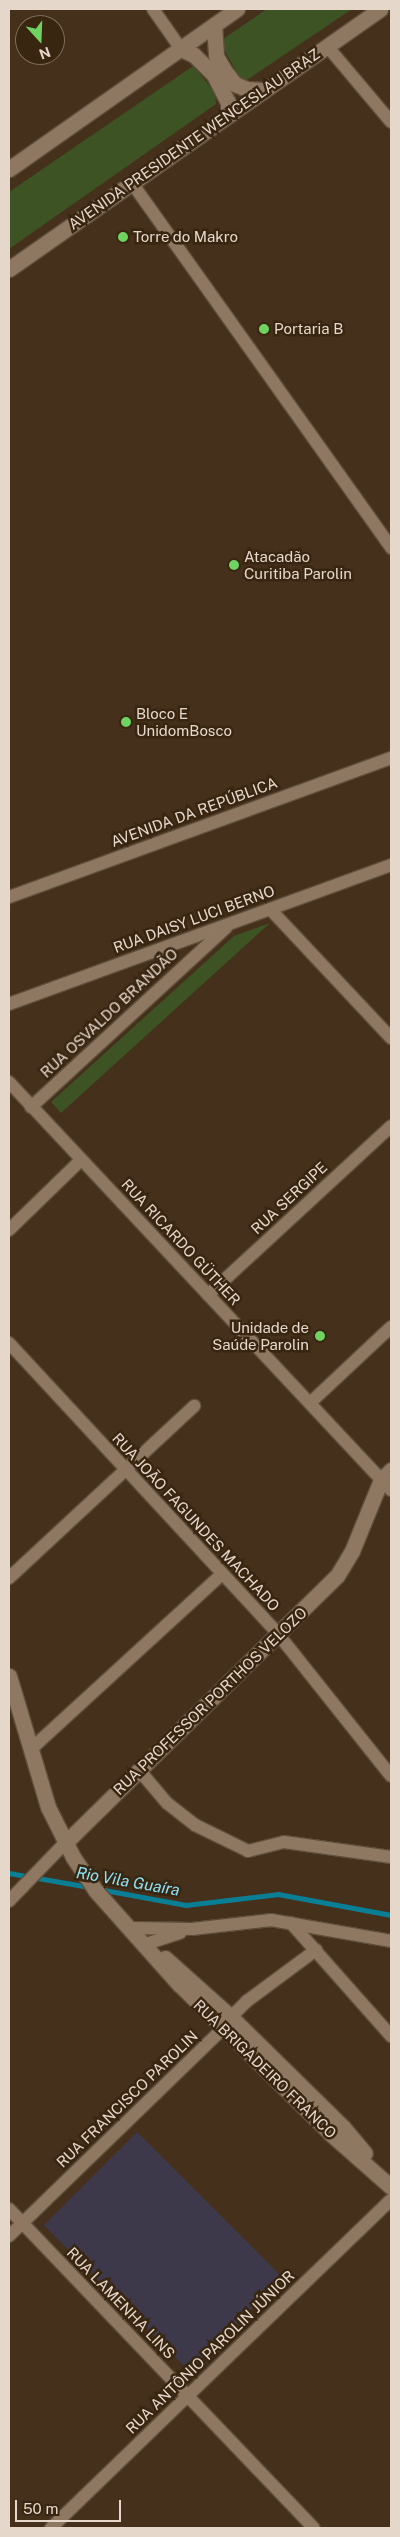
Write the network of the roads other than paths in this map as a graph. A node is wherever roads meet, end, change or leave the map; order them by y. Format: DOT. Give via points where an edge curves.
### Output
graph roads {
  1 [pos="153,9"];
  2 [pos="237,9"];
  3 [pos="380,9"];
  4 [pos="214,25"];
  5 [pos="327,46"];
  6 [pos="181,49"];
  7 [pos="264,90"];
  8 [pos="228,115"];
  9 [pos="391,122"];
  10 [pos="9,169"];
  11 [pos="132,183"];
  12 [pos="9,269"];
  13 [pos="391,548"];
  14 [pos="391,758"];
  15 [pos="391,864"];
  16 [pos="9,897"];
  17 [pos="270,909"];
  18 [pos="231,923"];
  19 [pos="9,1004"];
  20 [pos="391,1038"];
  21 [pos="9,1082"];
  22 [pos="31,1106"];
  23 [pos="391,1126"];
  24 [pos="81,1160"];
  25 [pos="9,1230"];
  26 [pos="208,1295"];
  27 [pos="391,1327"];
  28 [pos="9,1343"];
  29 [pos="310,1404"];
  30 [pos="194,1406"];
  31 [pos="126,1470"];
  32 [pos="388,1480"];
  33 [pos="222,1574"];
  34 [pos="9,1578"];
  35 [pos="278,1634"];
  36 [pos="9,1676"];
  37 [pos="30,1750"];
  38 [pos="139,1770"];
  39 [pos="391,1776"];
  40 [pos="65,1843"];
  41 [pos="391,1857"];
  42 [pos="9,1901"];
  43 [pos="291,1923"];
  44 [pos="131,1928"];
  45 [pos="192,1929"];
  46 [pos="391,1941"];
  47 [pos="146,1944"];
  48 [pos="316,1950"];
  49 [pos="227,2022"];
  50 [pos="391,2036"];
  51 [pos="391,2186"];
  52 [pos="391,2200"];
  53 [pos="9,2209"];
  54 [pos="22,2223"];
  55 [pos="9,2236"];
  56 [pos="188,2396"];
  57 [pos="50,2528"];
  58 [pos="314,2528"];
  1 -- 6 [label="street"];
  2 -- 4 [label="main road"];
  3 -- 5 [label="main road, AVENIDA PRESIDENTE WENCESLAU BRAZ"];
  4 -- 6 [label="main road"];
  4 -- 7 [label="main road" via="216,56 224,70 235,84 247,90"];
  5 -- 7 [label="main road, AVENIDA PRESIDENTE WENCESLAU BRAZ"];
  5 -- 9 [label="street"];
  6 -- 8 [label="main road" via="194,55 214,75 228,102"];
  6 -- 10 [label="main road"];
  7 -- 8 [label="main road, AVENIDA PRESIDENTE WENCESLAU BRAZ"];
  8 -- 11 [label="main road, AVENIDA PRESIDENTE WENCESLAU BRAZ"];
  11 -- 12 [label="main road, AVENIDA PRESIDENTE WENCESLAU BRAZ"];
  11 -- 13 [label="street"];
  14 -- 16 [label="street, AVENIDA DA REPÚBLICA"];
  15 -- 17 [label="street, RUA DAISY LUCI BERNO"];
  17 -- 18 [label="street, RUA DAISY LUCI BERNO"];
  17 -- 20 [label="street"];
  18 -- 19 [label="street, RUA DAISY LUCI BERNO"];
  18 -- 22 [label="street, RUA OSVALDO BRANDÃO"];
  21 -- 22 [label="street, RUA RICARDO GÜTHER"];
  22 -- 24 [label="street, RUA RICARDO GÜTHER"];
  23 -- 26 [label="street, RUA SERGIPE"];
  24 -- 25 [label="street"];
  24 -- 26 [label="street, RUA RICARDO GÜTHER"];
  26 -- 29 [label="street, RUA RICARDO GÜTHER"];
  27 -- 29 [label="street"];
  28 -- 31 [label="street, RUA JOÃO FAGUNDES MACHADO"];
  29 -- 32 [label="street, RUA RICARDO GÜTHER"];
  30 -- 31 [label="street"];
  31 -- 33 [label="street, RUA JOÃO FAGUNDES MACHADO"];
  31 -- 34 [label="street"];
  32 -- 35 [label="main road, RUA PROFESSOR PORTHOS VELOZO" via="346,1563 324,1590"];
  33 -- 35 [label="street, RUA JOÃO FAGUNDES MACHADO"];
  33 -- 37 [label="street"];
  35 -- 38 [label="main road, RUA PROFESSOR PORTHOS VELOZO"];
  35 -- 39 [label="street, RUA JOÃO FAGUNDES MACHADO"];
  36 -- 37 [label="main road, RUA BRIGADEIRO FRANCO"];
  37 -- 40 [label="main road, RUA BRIGADEIRO FRANCO" via="48,1807"];
  38 -- 40 [label="main road, RUA PROFESSOR PORTHOS VELOZO"];
  38 -- 41 [label="street" via="166,1803 195,1825 248,1851 284,1842"];
  40 -- 42 [label="street, RUA PROFESSOR PORTHOS VELOZO"];
  40 -- 44 [label="main road, RUA BRIGADEIRO FRANCO" via="83,1874 108,1906"];
  43 -- 45 [label="street" via="271,1920"];
  43 -- 46 [label="street"];
  43 -- 48 [label="street"];
  44 -- 45 [label="street"];
  44 -- 47 [label="main road, RUA BRIGADEIRO FRANCO"];
  45 -- 47 [label="street"];
  47 -- 49 [label="main road, RUA BRIGADEIRO FRANCO" via="188,1975"];
  48 -- 49 [label="street, RUA FRANCISCO PAROLIN" via="255,1994"];
  48 -- 50 [label="street"];
  49 -- 51 [label="main road, RUA BRIGADEIRO FRANCO" via="343,2127"];
  49 -- 54 [label="street, RUA FRANCISCO PAROLIN"];
  52 -- 56 [label="street, RUA ANTÔNIO PAROLIN JÚNIOR"];
  53 -- 54 [label="street, RUA LAMENHA LINS"];
  54 -- 55 [label="street, RUA FRANCISCO PAROLIN"];
  54 -- 56 [label="street, RUA LAMENHA LINS"];
  56 -- 57 [label="street, RUA ANTÔNIO PAROLIN JÚNIOR"];
  56 -- 58 [label="street, RUA LAMENHA LINS"];
}
